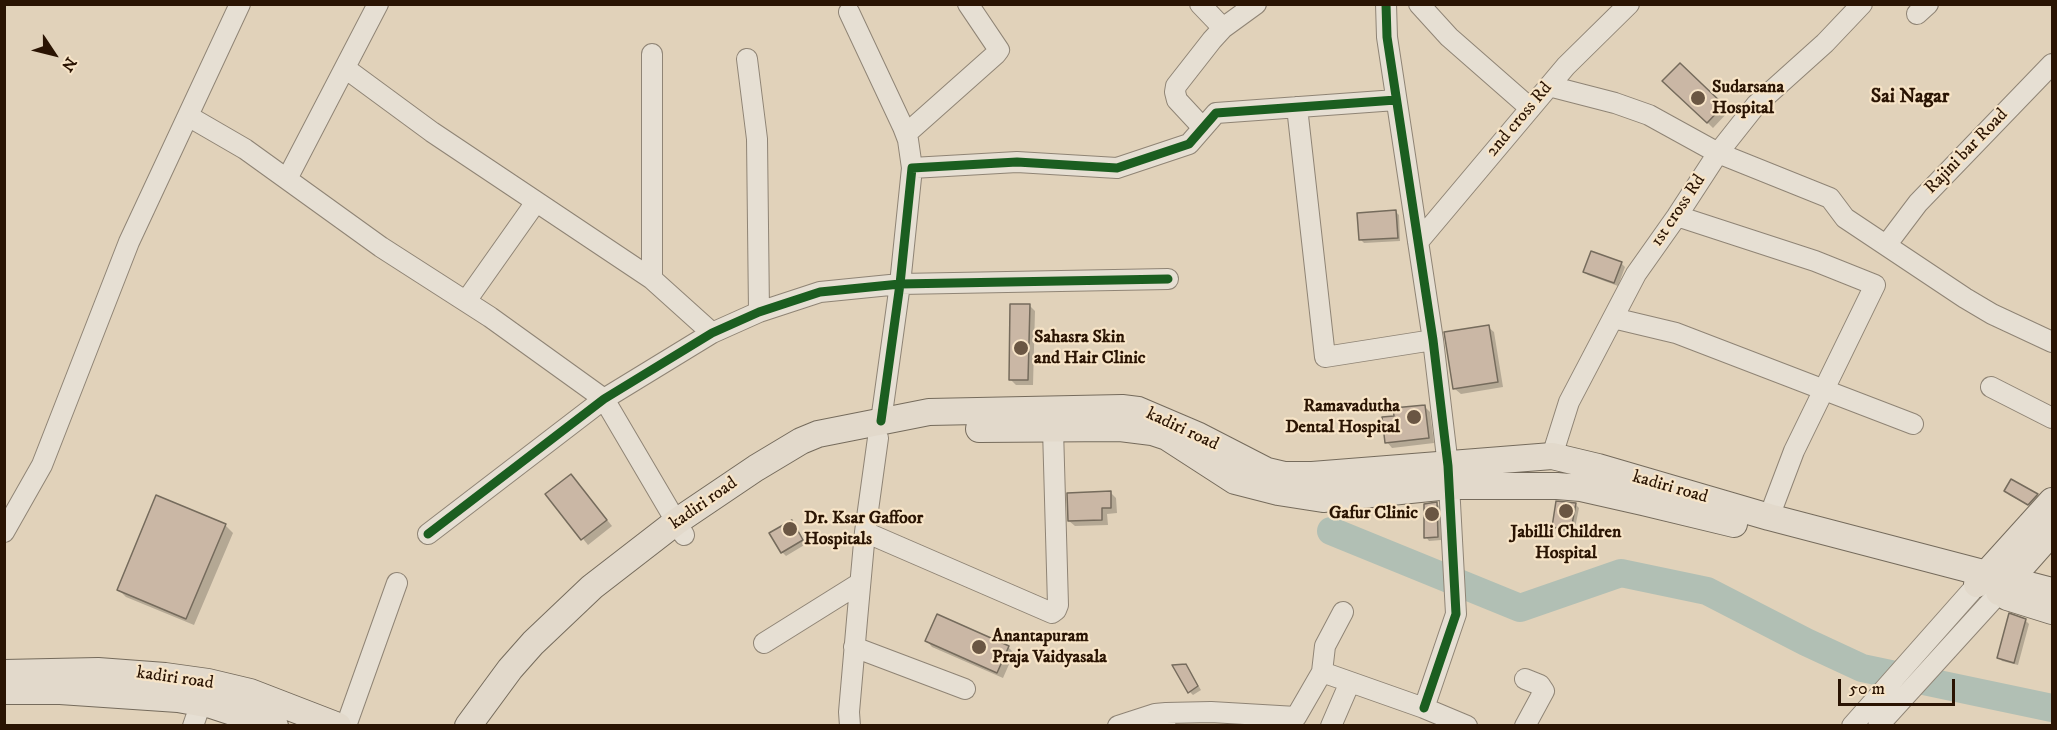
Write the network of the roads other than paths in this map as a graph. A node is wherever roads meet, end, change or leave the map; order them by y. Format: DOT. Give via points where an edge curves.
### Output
graph roads {
  1 [pos="240,4"];
  2 [pos="378,4"];
  3 [pos="968,4"];
  4 [pos="1200,4"];
  5 [pos="1256,4"];
  6 [pos="1386,4"];
  7 [pos="1419,4"];
  8 [pos="1629,4"];
  9 [pos="1862,4"];
  10 [pos="849,12"];
  11 [pos="1223,28"];
  12 [pos="652,54"];
  13 [pos="747,59"];
  14 [pos="2052,64"];
  15 [pos="345,68"];
  16 [pos="1550,86"];
  17 [pos="1396,100"];
  18 [pos="1298,107"];
  19 [pos="1530,108"];
  20 [pos="188,116"];
  21 [pos="1203,128"];
  22 [pos="906,134"];
  23 [pos="1718,153"];
  24 [pos="912,168"];
  25 [pos="287,179"];
  26 [pos="536,202"];
  27 [pos="1677,216"];
  28 [pos="1418,242"];
  29 [pos="1887,244"];
  30 [pos="652,279"];
  31 [pos="1168,279"];
  32 [pos="900,284"];
  33 [pos="466,301"];
  34 [pos="759,312"];
  35 [pos="1613,318"];
  36 [pos="712,333"];
  37 [pos="1433,340"];
  38 [pos="2052,342"];
  39 [pos="1991,387"];
  40 [pos="1824,390"];
  41 [pos="604,399"];
  42 [pos="2052,418"];
  43 [pos="1913,424"];
  44 [pos="880,429"];
  45 [pos="1053,429"];
  46 [pos="1552,456"];
  47 [pos="1449,476"];
  48 [pos="2052,501"];
  49 [pos="1769,517"];
  50 [pos="680,529"];
  51 [pos="4,532"];
  52 [pos="865,532"];
  53 [pos="2052,532"];
  54 [pos="428,534"];
  55 [pos="397,583"];
  56 [pos="860,583"];
  57 [pos="1992,584"];
  58 [pos="2052,591"];
  59 [pos="2052,610"];
  60 [pos="1343,612"];
  61 [pos="764,643"];
  62 [pos="854,647"];
  63 [pos="1322,672"];
  64 [pos="4,673"];
  65 [pos="1525,679"];
  66 [pos="1350,682"];
  67 [pos="965,689"];
  68 [pos="4,691"];
  69 [pos="201,704"];
  70 [pos="1424,708"];
  71 [pos="1165,719"];
  72 [pos="1855,722"];
  73 [pos="275,726"];
  74 [pos="338,726"];
  75 [pos="346,726"];
  76 [pos="468,726"];
  77 [pos="489,726"];
  78 [pos="850,726"];
  79 [pos="1118,726"];
  80 [pos="1330,726"];
  81 [pos="1467,726"];
  82 [pos="1525,726"];
  83 [pos="1878,726"];
  1 -- 20 [label="street"];
  2 -- 15 [label="street"];
  3 -- 22 [label="street" via="999,50"];
  4 -- 11 [label="street"];
  5 -- 11 [label="street"];
  6 -- 17 [label="street"];
  7 -- 19 [label="street" via="1449,37"];
  8 -- 16 [label="street, 2nd cross Rd"];
  9 -- 23 [label="street, 1st cross Rd" via="1756,105"];
  10 -- 22 [label="street"];
  11 -- 21 [label="street" via="1181,78 1175,92 1177,100"];
  12 -- 30 [label="street"];
  13 -- 34 [label="street" via="757,139"];
  14 -- 29 [label="street, Rajini bar Road" via="1918,203"];
  15 -- 25 [label="street"];
  15 -- 26 [label="street"];
  16 -- 19 [label="street, 2nd cross Rd"];
  16 -- 23 [label="street" via="1649,115"];
  17 -- 18 [label="street"];
  17 -- 28 [label="street"];
  18 -- 21 [label="street" via="1216,113"];
  18 -- 37 [label="street" via="1325,357"];
  19 -- 28 [label="street, 2nd cross Rd"];
  20 -- 25 [label="street"];
  20 -- 51 [label="street" via="129,242 42,465"];
  21 -- 24 [label="street" via="1189,144 1117,168 1017,162"];
  22 -- 24 [label="street"];
  23 -- 27 [label="street, 1st cross Rd"];
  23 -- 29 [label="street" via="1830,198 1845,218"];
  24 -- 32 [label="street"];
  25 -- 33 [label="street" via="381,247"];
  26 -- 30 [label="street"];
  26 -- 33 [label="street"];
  27 -- 35 [label="street, 1st cross Rd" via="1636,274"];
  27 -- 40 [label="street" via="1875,285"];
  28 -- 37 [label="street"];
  29 -- 38 [label="street" via="1965,298"];
  30 -- 36 [label="street"];
  31 -- 32 [label="street"];
  32 -- 34 [label="street" via="820,292"];
  32 -- 44 [label="street"];
  33 -- 41 [label="street"];
  34 -- 36 [label="street"];
  35 -- 40 [label="street" via="1676,333"];
  35 -- 46 [label="street, 1st cross Rd" via="1569,402"];
  36 -- 41 [label="street"];
  37 -- 47 [label="street"];
  39 -- 42 [label="street"];
  40 -- 43 [label="street"];
  40 -- 49 [label="street" via="1794,451"];
  41 -- 50 [label="street"];
  41 -- 54 [label="street"];
  44 -- 45 [label="main road, kadiri road"];
  44 -- 47 [label="main road, kadiri road" via="929,412 1122,408 1138,410 1266,471 1284,475"];
  44 -- 50 [label="main road, kadiri road" via="830,431 801,441 756,468"];
  44 -- 52 [label="street"];
  45 -- 47 [label="main road, kadiri road" via="1120,428 1167,437 1235,481 1323,499"];
  45 -- 52 [label="street" via="1058,605 1052,613"];
  46 -- 47 [label="main road, kadiri road" via="1494,459"];
  46 -- 49 [label="main road, kadiri road"];
  47 -- 57 [label="main road, kadiri road" via="1581,488"];
  47 -- 70 [label="street" via="1456,614"];
  48 -- 57 [label="main road"];
  49 -- 57 [label="main road, kadiri road"];
  50 -- 76 [label="main road, kadiri road" via="592,587 533,643"];
  50 -- 77 [label="main road, kadiri road" via="558,636"];
  52 -- 56 [label="street"];
  53 -- 57 [label="main road"];
  55 -- 75 [label="street"];
  56 -- 61 [label="street"];
  56 -- 62 [label="street"];
  57 -- 58 [label="main road"];
  57 -- 59 [label="main road"];
  57 -- 72 [label="street" via="1950,617"];
  57 -- 83 [label="street" via="1967,629"];
  60 -- 63 [label="street" via="1326,646"];
  62 -- 67 [label="street"];
  62 -- 78 [label="street"];
  63 -- 66 [label="street"];
  63 -- 71 [label="street" via="1296,717 1211,712"];
  64 -- 69 [label="main road, kadiri road" via="98,671 165,676"];
  65 -- 82 [label="street" via="1544,691"];
  66 -- 70 [label="street"];
  66 -- 80 [label="street"];
  68 -- 69 [label="main road, kadiri road" via="60,691"];
  69 -- 73 [label="main road, kadiri road"];
  69 -- 74 [label="main road, kadiri road" via="250,692"];
  70 -- 81 [label="street"];
  71 -- 79 [label="street" via="1155,714"];
}
